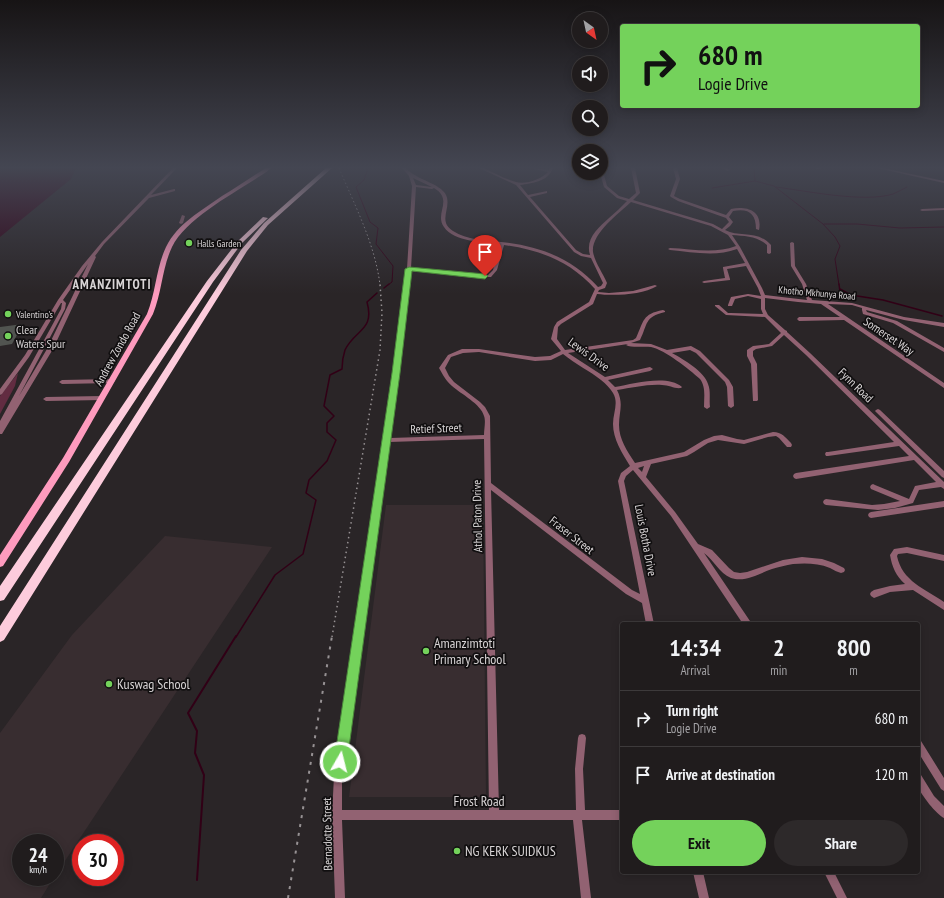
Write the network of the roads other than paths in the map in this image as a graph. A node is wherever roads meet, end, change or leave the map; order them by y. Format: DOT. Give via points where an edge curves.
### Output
graph roads {
  1 [pos="135,210"];
  2 [pos="205,210"];
  3 [pos="274,210"];
  4 [pos="282,210"];
  5 [pos="413,210"];
  6 [pos="443,210"];
  7 [pos="539,210"];
  8 [pos="621,210"];
  9 [pos="661,210"];
  10 [pos="707,210"];
  11 [pos="733,210"];
  12 [pos="749,210"];
  13 [pos="183,216"];
  14 [pos="727,217"];
  15 [pos="182,223"];
  16 [pos="758,229"];
  17 [pos="723,230"];
  18 [pos="729,234"];
  19 [pos="502,243"];
  20 [pos="792,243"];
  21 [pos="738,247"];
  22 [pos="670,249"];
  23 [pos="97,250"];
  24 [pos="769,253"];
  25 [pos="592,257"];
  26 [pos="747,264"];
  27 [pos="84,267"];
  28 [pos="90,267"];
  29 [pos="409,269"];
  30 [pos="704,282"];
  31 [pos="655,286"];
  32 [pos="760,288"];
  33 [pos="597,291"];
  34 [pos="777,298"];
  35 [pos="763,299"];
  36 [pos="60,300"];
  37 [pos="810,302"];
  38 [pos="822,302"];
  39 [pos="730,305"];
  40 [pos="717,306"];
  41 [pos="865,307"];
  42 [pos="663,311"];
  43 [pos="766,316"];
  44 [pos="845,318"];
  45 [pos="799,319"];
  46 [pos="944,325"];
  47 [pos="785,332"];
  48 [pos="944,350"];
  49 [pos="666,352"];
  50 [pos="566,354"];
  51 [pos="650,369"];
  52 [pos="603,379"];
  53 [pos="112,381"];
  54 [pos="62,382"];
  55 [pos="944,386"];
  56 [pos="679,387"];
  57 [pos="614,389"];
  58 [pos="0,392"];
  59 [pos="102,398"];
  60 [pos="46,399"];
  61 [pos="756,400"];
  62 [pos="731,406"];
  63 [pos="707,407"];
  64 [pos="878,411"];
  65 [pos="0,425"];
  66 [pos="0,432"];
  67 [pos="487,437"];
  68 [pos="385,440"];
  69 [pos="900,443"];
  70 [pos="788,445"];
  71 [pos="828,454"];
  72 [pos="914,458"];
  73 [pos="648,463"];
  74 [pos="634,467"];
  75 [pos="796,476"];
  76 [pos="944,476"];
  77 [pos="643,477"];
  78 [pos="488,484"];
  79 [pos="943,485"];
  80 [pos="873,487"];
  81 [pos="826,502"];
  82 [pos="909,502"];
  83 [pos="944,504"];
  84 [pos="871,515"];
  85 [pos="695,546"];
  86 [pos="944,558"];
  87 [pos="0,563"];
  88 [pos="841,570"];
  89 [pos="914,586"];
  90 [pos="874,594"];
  91 [pos="0,596"];
  92 [pos="645,601"];
  93 [pos="944,606"];
  94 [pos="650,622"];
  95 [pos="747,622"];
  96 [pos="0,636"];
  97 [pos="582,738"];
  98 [pos="920,747"];
  99 [pos="920,782"];
  100 [pos="944,786"];
  101 [pos="944,813"];
  102 [pos="579,814"];
  103 [pos="620,814"];
  104 [pos="336,815"];
  105 [pos="494,815"];
  106 [pos="698,874"];
  107 [pos="830,874"];
  108 [pos="340,898"];
  109 [pos="586,898"];
  110 [pos="704,898"];
  111 [pos="842,898"];
  1 -- 23 [label="street"];
  2 -- 53 [label="main road, Andrew Zondo Road" via="174,238 169,248 156,301"];
  3 -- 91 [label="highway" via="252,229 226,258"];
  4 -- 96 [label="highway" via="244,250"];
  5 -- 29 [label="street, Bernadotte Street"];
  6 -- 19 [label="street" via="442,217 447,229 466,238"];
  7 -- 25 [label="street" via="575,251"];
  8 -- 25 [label="street" via="595,235 591,249"];
  9 -- 17 [label="street, Khotho Mkhunya Road"];
  10 -- 14 [label="street"];
  11 -- 14 [label="street"];
  12 -- 16 [label="street" via="758,219"];
  13 -- 15 [label="street"];
  14 -- 17 [label="street" via="731,222"];
  17 -- 18 [label="street, Khotho Mkhunya Road"];
  18 -- 21 [label="street, Khotho Mkhunya Road"];
  18 -- 24 [label="street" via="762,239 769,245"];
  19 -- 29 [label="street" via="495,270 489,276"];
  19 -- 33 [label="street" via="528,247 553,256 574,269"];
  20 -- 37 [label="street" via="793,266 804,284"];
  21 -- 22 [label="street" via="716,252"];
  21 -- 26 [label="street, Khotho Mkhunya Road"];
  23 -- 27 [label="street"];
  23 -- 28 [label="street"];
  25 -- 33 [label="street" via="605,283"];
  26 -- 30 [label="street" via="725,268 728,279"];
  26 -- 32 [label="street, Khotho Mkhunya Road"];
  27 -- 28 [label="street"];
  27 -- 36 [label="street"];
  28 -- 66 [label="street" via="50,349"];
  29 -- 68 [label="street, Bernadotte Street"];
  31 -- 33 [label="street" via="633,292 609,294"];
  32 -- 34 [label="street"];
  32 -- 35 [label="street, Khotho Mkhunya Road"];
  33 -- 50 [label="street, Lewis Drive" via="591,302 556,327 554,339"];
  34 -- 35 [label="street, Khotho Mkhunya Road"];
  34 -- 37 [label="street, Khotho Mkhunya Road"];
  35 -- 39 [label="street" via="742,295 733,298"];
  35 -- 43 [label="street"];
  36 -- 58 [label="street" via="27,356"];
  36 -- 65 [label="street" via="64,303 63,308"];
  37 -- 38 [label="street, Khotho Mkhunya Road"];
  38 -- 41 [label="street, Khotho Mkhunya Road"];
  38 -- 44 [label="street, Somerset Way"];
  40 -- 43 [label="street" via="726,314"];
  41 -- 46 [label="street, Khotho Mkhunya Road" via="904,318"];
  41 -- 48 [label="street" via="865,313 895,322"];
  42 -- 50 [label="street" via="648,318 637,340"];
  43 -- 47 [label="street, Fynn Road"];
  44 -- 45 [label="street"];
  44 -- 55 [label="street, Somerset Way"];
  47 -- 61 [label="street" via="770,345 750,350 754,364"];
  47 -- 69 [label="street, Fynn Road"];
  49 -- 50 [label="street" via="654,346 630,345"];
  49 -- 62 [label="street" via="691,348 698,352 727,381 730,387"];
  49 -- 63 [label="street" via="702,378 706,384"];
  50 -- 52 [label="street, Lewis Drive"];
  50 -- 67 [label="street, Athol Paton Drive" via="540,360 475,350 456,354 444,362 442,368 449,381 485,410 488,416"];
  51 -- 52 [label="street"];
  52 -- 57 [label="street, Lewis Drive"];
  53 -- 54 [label="street"];
  53 -- 59 [label="main road, Andrew Zondo Road"];
  56 -- 57 [label="street" via="662,382"];
  57 -- 74 [label="street" via="619,405 617,434"];
  59 -- 60 [label="street"];
  59 -- 87 [label="main road, Andrew Zondo Road"];
  64 -- 76 [label="street"];
  67 -- 68 [label="street, Retief Street"];
  67 -- 78 [label="street, Athol Paton Drive"];
  68 -- 104 [label="street, Bernadotte Street" via="338,776"];
  69 -- 71 [label="street"];
  69 -- 72 [label="street, Fynn Road"];
  70 -- 73 [label="street" via="777,434 743,442 721,437 714,438 685,454"];
  72 -- 75 [label="street"];
  72 -- 79 [label="street, Fynn Road"];
  73 -- 74 [label="street"];
  73 -- 77 [label="street"];
  74 -- 77 [label="street"];
  74 -- 92 [label="street, Louis Botha Drive" via="623,474 621,481"];
  77 -- 85 [label="street"];
  78 -- 92 [label="street, Fraser Street" via="629,592"];
  78 -- 105 [label="street, Athol Paton Drive"];
  79 -- 82 [label="street" via="917,488 913,500"];
  80 -- 82 [label="street"];
  81 -- 82 [label="street" via="872,507"];
  83 -- 84 [label="street"];
  85 -- 88 [label="street" via="711,554 728,572 736,576 800,560 823,562"];
  85 -- 95 [label="street"];
  86 -- 89 [label="street" via="907,550 894,552 893,558 899,573"];
  89 -- 90 [label="street"];
  89 -- 93 [label="street"];
  92 -- 94 [label="street, Louis Botha Drive"];
  97 -- 102 [label="street"];
  98 -- 100 [label="street"];
  99 -- 101 [label="street" via="930,799"];
  102 -- 103 [label="street, Frost Road"];
  102 -- 105 [label="street, Frost Road"];
  102 -- 109 [label="street"];
  104 -- 105 [label="street, Frost Road"];
  104 -- 108 [label="street, Bernadotte Street"];
  106 -- 110 [label="street"];
  107 -- 111 [label="street"];
}
